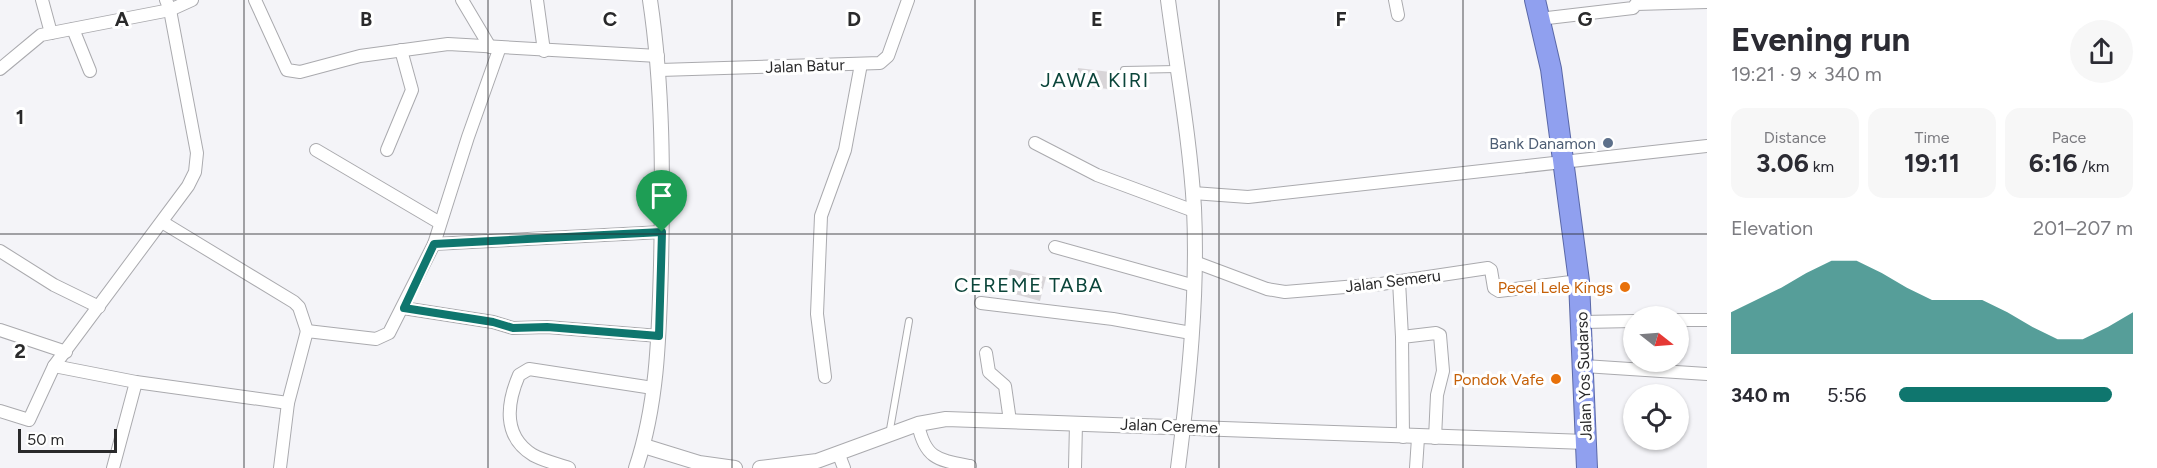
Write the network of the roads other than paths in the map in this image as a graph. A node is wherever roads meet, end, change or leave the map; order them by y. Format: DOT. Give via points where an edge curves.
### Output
graph roads {
  1 [pos="42,0"];
  2 [pos="192,0"];
  3 [pos="255,0"];
  4 [pos="462,0"];
  5 [pos="537,0"];
  6 [pos="650,0"];
  7 [pos="908,0"];
  8 [pos="1168,0"];
  9 [pos="1395,0"];
  10 [pos="1707,2"];
  11 [pos="168,5"];
  12 [pos="1537,9"];
  13 [pos="1398,15"];
  14 [pos="73,28"];
  15 [pos="51,33"];
  16 [pos="495,47"];
  17 [pos="401,50"];
  18 [pos="544,51"];
  19 [pos="659,63"];
  20 [pos="861,64"];
  21 [pos="0,69"];
  22 [pos="1177,69"];
  23 [pos="1124,70"];
  24 [pos="90,71"];
  25 [pos="1035,143"];
  26 [pos="1707,146"];
  27 [pos="316,150"];
  28 [pos="387,150"];
  29 [pos="1564,163"];
  30 [pos="1193,193"];
  31 [pos="1194,211"];
  32 [pos="162,222"];
  33 [pos="440,223"];
  34 [pos="662,232"];
  35 [pos="434,244"];
  36 [pos="1055,247"];
  37 [pos="0,250"];
  38 [pos="1195,262"];
  39 [pos="1399,281"];
  40 [pos="1579,281"];
  41 [pos="1195,286"];
  42 [pos="981,303"];
  43 [pos="99,308"];
  44 [pos="404,308"];
  45 [pos="1689,320"];
  46 [pos="1707,320"];
  47 [pos="909,321"];
  48 [pos="1623,321"];
  49 [pos="1583,322"];
  50 [pos="0,330"];
  51 [pos="308,331"];
  52 [pos="1191,333"];
  53 [pos="659,336"];
  54 [pos="1402,337"];
  55 [pos="66,352"];
  56 [pos="986,353"];
  57 [pos="54,366"];
  58 [pos="1584,366"];
  59 [pos="1707,374"];
  60 [pos="825,377"];
  61 [pos="136,382"];
  62 [pos="653,388"];
  63 [pos="288,403"];
  64 [pos="0,411"];
  65 [pos="1010,421"];
  66 [pos="1076,423"];
  67 [pos="918,424"];
  68 [pos="1184,427"];
  69 [pos="888,436"];
  70 [pos="1403,437"];
  71 [pos="1418,438"];
  72 [pos="1435,438"];
  73 [pos="1586,442"];
  74 [pos="644,446"];
  75 [pos="841,462"];
  76 [pos="970,466"];
  77 [pos="113,468"];
  78 [pos="283,468"];
  79 [pos="569,468"];
  80 [pos="636,468"];
  81 [pos="735,468"];
  82 [pos="759,468"];
  83 [pos="1075,468"];
  84 [pos="1178,468"];
  85 [pos="1416,468"];
  86 [pos="1587,468"];
  1 -- 15 [label="street"];
  2 -- 11 [label="street"];
  3 -- 17 [label="street, Jalan Batur" via="287,70 292,72"];
  4 -- 16 [label="street"];
  5 -- 18 [label="street"];
  6 -- 19 [label="street"];
  7 -- 20 [label="street, Jalan Batur" via="888,56 880,63"];
  8 -- 22 [label="street"];
  9 -- 13 [label="street"];
  10 -- 12 [label="street"];
  11 -- 14 [label="street"];
  11 -- 32 [label="street" via="197,164 189,186"];
  12 -- 29 [label="highway, Jalan Yos Sudarso" via="1551,69"];
  14 -- 15 [label="street"];
  14 -- 24 [label="street"];
  15 -- 21 [label="street" via="28,43"];
  16 -- 17 [label="street, Jalan Batur" via="453,44"];
  16 -- 18 [label="street, Jalan Batur"];
  16 -- 33 [label="street"];
  17 -- 28 [label="street" via="411,90"];
  18 -- 19 [label="street, Jalan Batur"];
  19 -- 20 [label="street, Jalan Batur"];
  19 -- 34 [label="street"];
  20 -- 60 [label="street" via="845,150 821,216 817,314"];
  22 -- 23 [label="lane"];
  22 -- 30 [label="street"];
  25 -- 31 [label="street" via="1097,175"];
  26 -- 29 [label="street"];
  27 -- 33 [label="street"];
  29 -- 30 [label="street" via="1248,197"];
  29 -- 40 [label="highway, Jalan Yos Sudarso"];
  30 -- 31 [label="street"];
  31 -- 38 [label="street"];
  32 -- 43 [label="street"];
  32 -- 51 [label="street" via="294,302"];
  33 -- 35 [label="street"];
  34 -- 35 [label="street"];
  34 -- 53 [label="street"];
  35 -- 44 [label="street"];
  36 -- 41 [label="street"];
  37 -- 43 [label="street"];
  38 -- 39 [label="street, Jalan Semeru" via="1276,291"];
  38 -- 41 [label="street"];
  39 -- 40 [label="street, Jalan Semeru" via="1488,268 1494,288 1499,291"];
  39 -- 54 [label="street"];
  40 -- 49 [label="highway, Jalan Yos Sudarso"];
  41 -- 52 [label="street"];
  42 -- 52 [label="street"];
  43 -- 55 [label="street"];
  44 -- 51 [label="street" via="388,333 376,339"];
  44 -- 53 [label="street" via="513,328"];
  45 -- 46 [label="street"];
  47 -- 69 [label="lane"];
  48 -- 49 [label="street"];
  49 -- 58 [label="highway, Jalan Yos Sudarso"];
  50 -- 55 [label="street"];
  51 -- 63 [label="street"];
  52 -- 68 [label="street"];
  53 -- 62 [label="street"];
  54 -- 70 [label="street"];
  54 -- 72 [label="street" via="1440,335 1443,371 1437,395"];
  55 -- 57 [label="street"];
  56 -- 65 [label="street" via="989,372 1005,386"];
  57 -- 61 [label="street"];
  57 -- 64 [label="street" via="29,420"];
  58 -- 59 [label="street"];
  58 -- 73 [label="highway, Jalan Yos Sudarso"];
  61 -- 63 [label="street"];
  61 -- 77 [label="street"];
  62 -- 74 [label="street"];
  62 -- 79 [label="street" via="529,369 519,375 508,410 514,435 532,454"];
  63 -- 78 [label="street"];
  65 -- 66 [label="street, Jalan Cereme"];
  65 -- 67 [label="street, Jalan Cereme" via="946,419"];
  66 -- 68 [label="street, Jalan Cereme"];
  66 -- 83 [label="street"];
  67 -- 69 [label="street, Jalan Cereme"];
  67 -- 76 [label="street" via="922,443 932,455"];
  68 -- 70 [label="street, Jalan Cereme"];
  68 -- 84 [label="street"];
  69 -- 75 [label="street, Jalan Cereme"];
  70 -- 71 [label="street, Jalan Cereme"];
  71 -- 72 [label="street, Jalan Cereme"];
  71 -- 85 [label="street"];
  72 -- 73 [label="street, Jalan Cereme"];
  73 -- 86 [label="highway, Jalan Yos Sudarso"];
  74 -- 80 [label="street"];
  74 -- 81 [label="street" via="699,463"];
  75 -- 82 [label="street, Jalan Cereme"];
}
